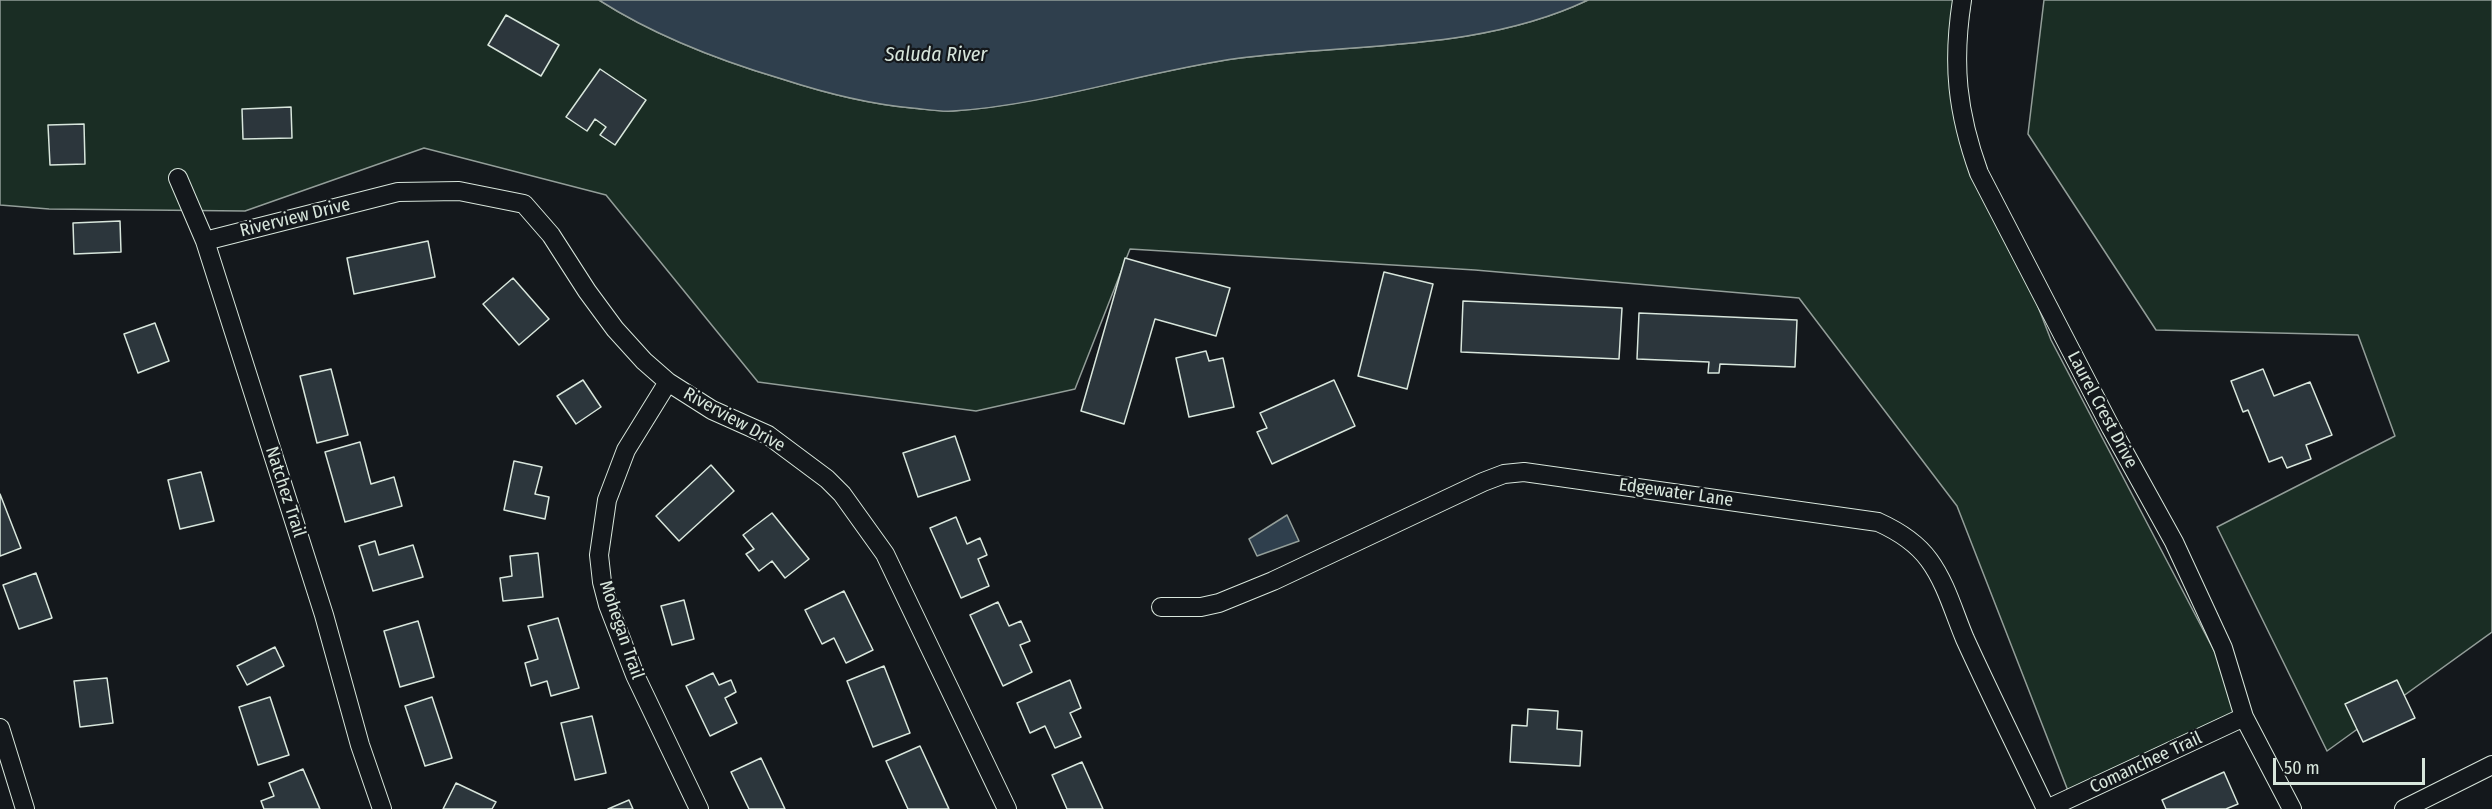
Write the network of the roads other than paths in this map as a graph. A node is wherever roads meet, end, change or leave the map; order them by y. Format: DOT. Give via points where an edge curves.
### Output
graph roads {
  1 [pos="1962,0"];
  2 [pos="178,178"];
  3 [pos="205,241"];
  4 [pos="668,382"];
  5 [pos="1161,607"];
  6 [pos="2244,717"];
  7 [pos="0,728"];
  8 [pos="2492,765"];
  9 [pos="25,809"];
  10 [pos="382,809"];
  11 [pos="699,809"];
  12 [pos="1007,809"];
  13 [pos="2047,809"];
  14 [pos="2292,809"];
  15 [pos="2404,809"];
  1 -- 6 [label="street, Laurel Crest Drive" via="1957,36 1958,96 1965,135 1978,173 2175,542 2223,648"];
  2 -- 3 [label="street, Natchez Trail"];
  3 -- 4 [label="street, Riverview Drive" via="398,192 459,191 524,204 551,235 615,329"];
  3 -- 10 [label="street, Natchez Trail"];
  4 -- 11 [label="street, Mohegan Trail" via="626,450 607,500 599,555 608,605 631,665"];
  4 -- 12 [label="street, Riverview Drive" via="712,410 768,435 842,494 885,554"];
  5 -- 13 [label="street, Edgewater Lane" via="1219,603 1504,474 1524,472 1878,522 1913,542 1939,576"];
  6 -- 13 [label="street, Comanchee Trail"];
  6 -- 14 [label="street, Laurel Crest Drive"];
  7 -- 9 [label="street"];
  8 -- 15 [label="street"];
}
